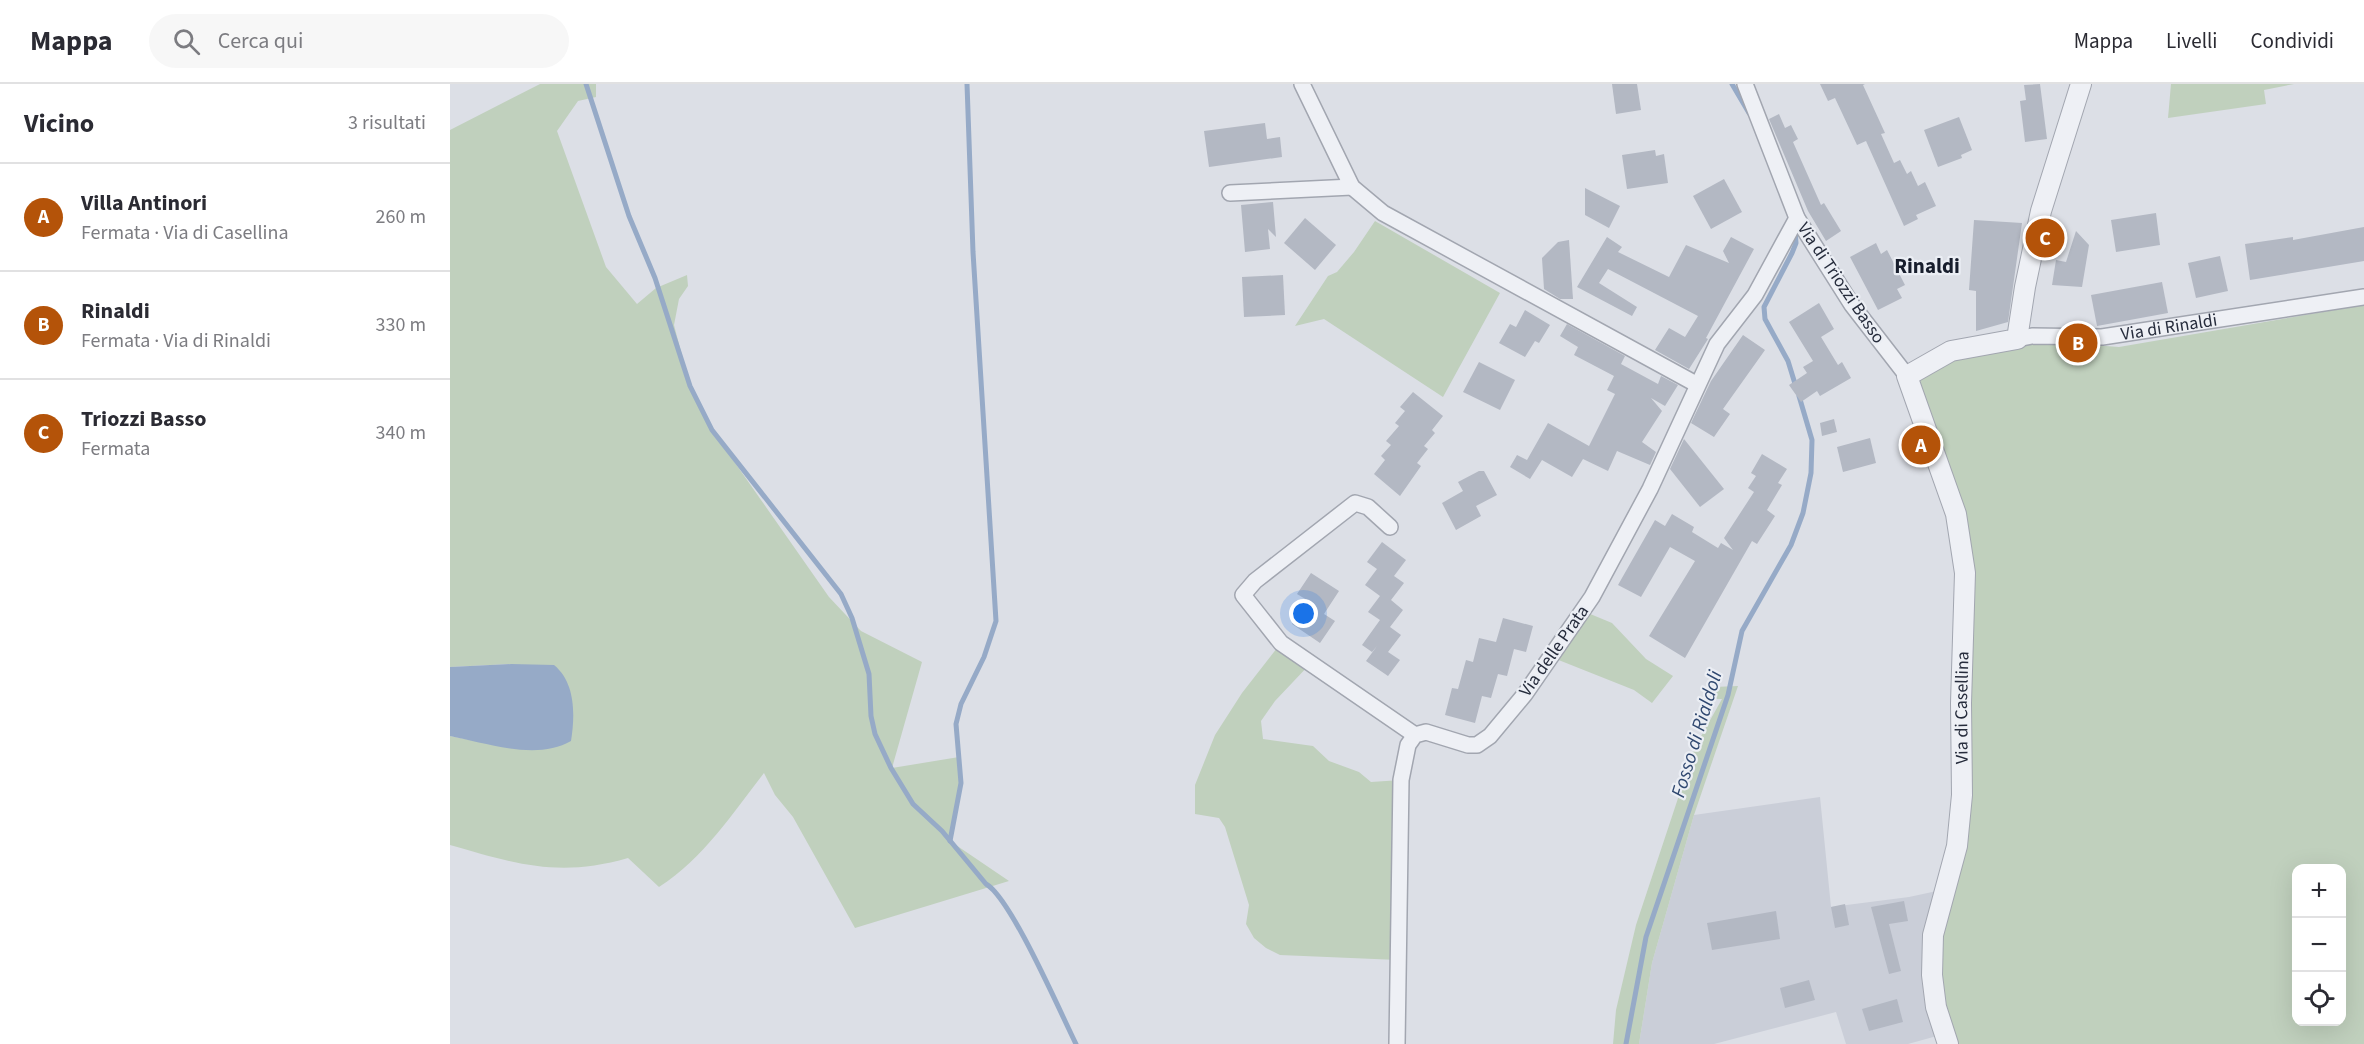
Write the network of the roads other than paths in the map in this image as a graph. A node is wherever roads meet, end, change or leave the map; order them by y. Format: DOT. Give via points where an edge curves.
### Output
graph roads {
  1 [pos="1302,84"];
  2 [pos="1745,84"];
  3 [pos="2081,84"];
  4 [pos="1352,187"];
  5 [pos="1230,192"];
  6 [pos="1797,218"];
  7 [pos="2364,297"];
  8 [pos="2017,339"];
  9 [pos="1907,376"];
  10 [pos="1696,384"];
  11 [pos="1390,527"];
  12 [pos="1415,735"];
  13 [pos="1397,1044"];
  14 [pos="1948,1044"];
  1 -- 4 [label="street"];
  2 -- 6 [label="street, Via di Triozzi Basso"];
  3 -- 8 [label="street" via="2041,211"];
  4 -- 5 [label="street"];
  4 -- 10 [label="street" via="1383,213"];
  6 -- 9 [label="street, Via di Triozzi Basso" via="1852,305"];
  6 -- 10 [label="street, Via delle Prata" via="1755,295 1717,345"];
  7 -- 8 [label="street, Via di Rinaldi" via="2102,337"];
  8 -- 9 [label="street, Via di Rinaldi" via="1951,351"];
  9 -- 14 [label="street, Via di Casellina" via="1956,514 1965,573 1962,795 1957,846 1933,935 1936,1007"];
  10 -- 12 [label="street, Via delle Prata" via="1650,489 1592,597 1525,694 1490,736 1477,744 1468,745 1426,732"];
  11 -- 12 [label="street" via="1368,507 1355,503 1255,581 1243,595 1281,643"];
  12 -- 13 [label="street" via="1408,745 1401,780"];
}
